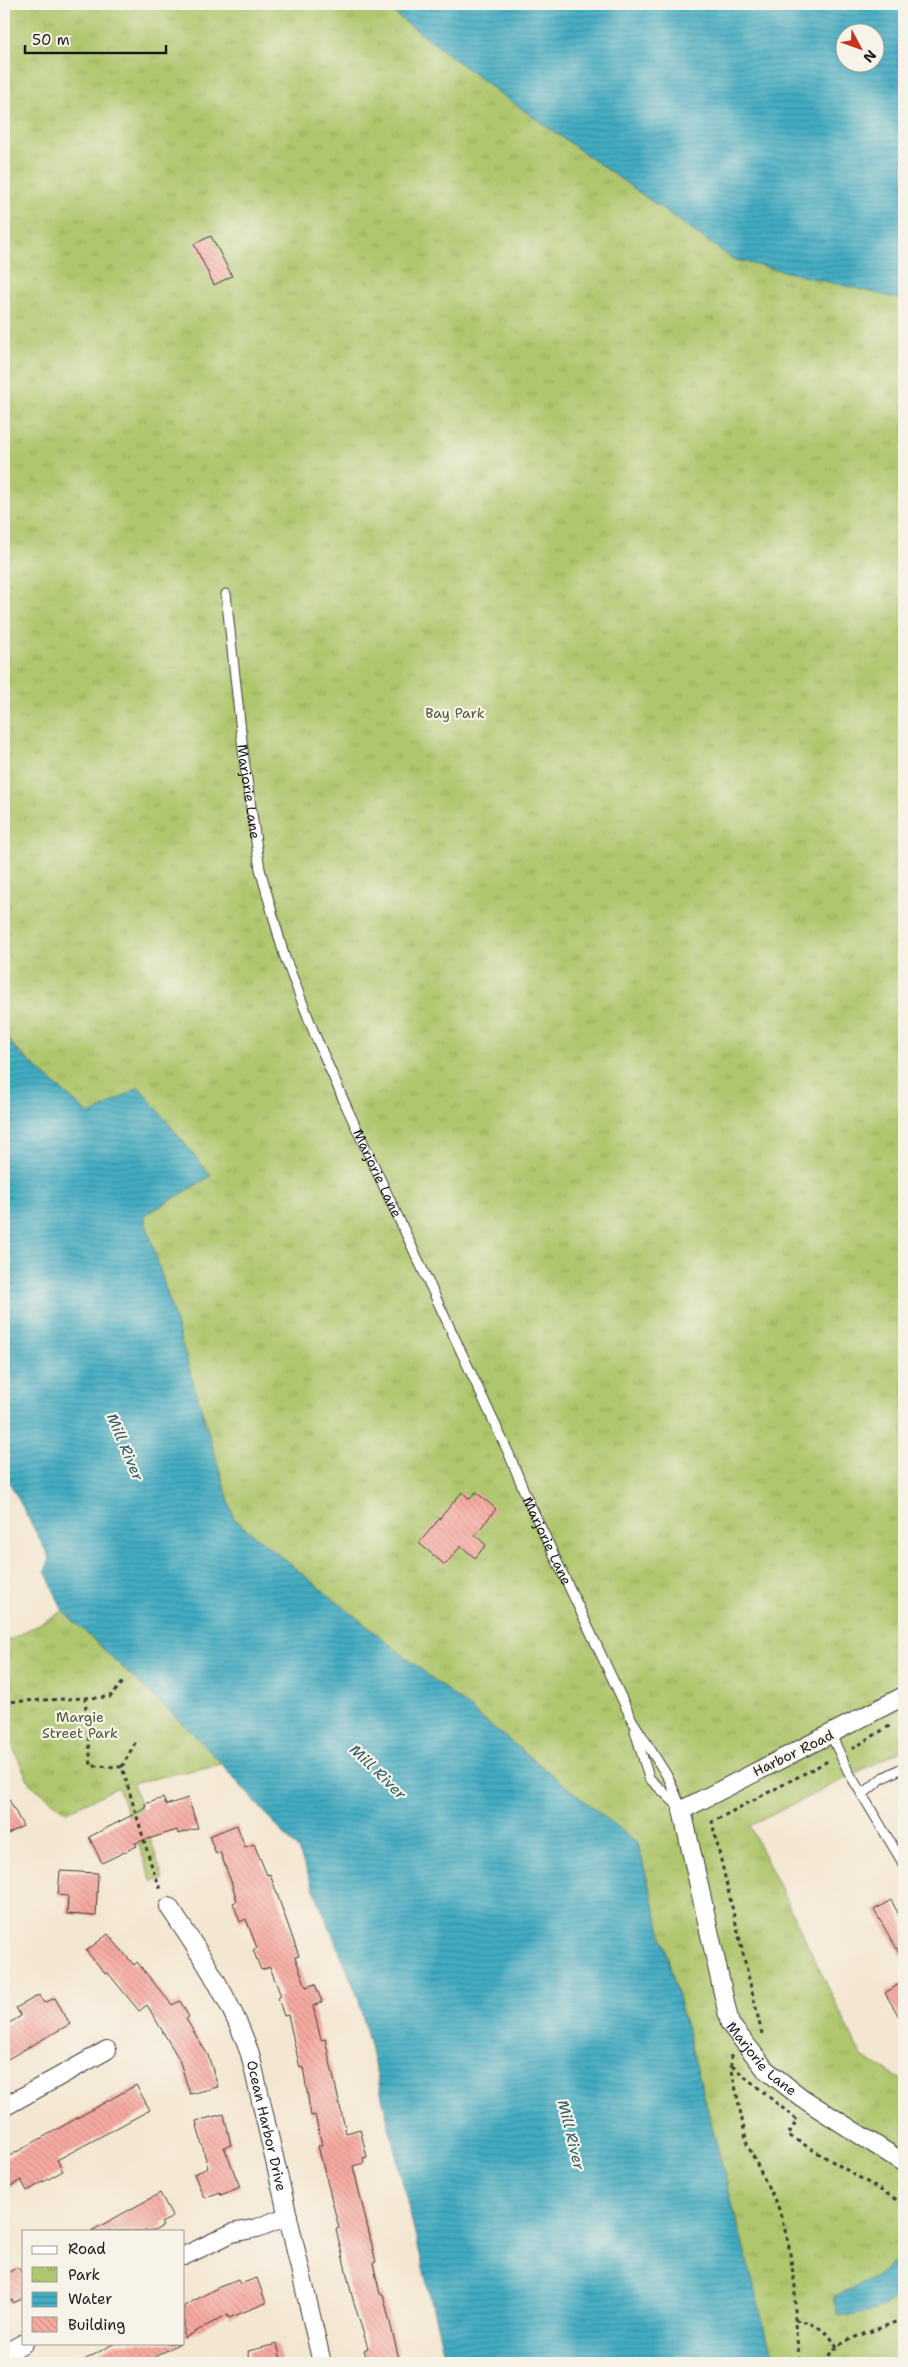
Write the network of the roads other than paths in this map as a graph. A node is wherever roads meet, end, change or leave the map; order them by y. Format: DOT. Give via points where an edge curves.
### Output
graph roads {
  1 [pos="226,594"];
  2 [pos="904,1696"];
  3 [pos="632,1720"];
  4 [pos="831,1735"];
  5 [pos="904,1767"];
  6 [pos="862,1795"];
  7 [pos="682,1810"];
  8 [pos="904,1866"];
  9 [pos="169,1907"];
  10 [pos="107,2050"];
  11 [pos="4,2107"];
  12 [pos="904,2163"];
  13 [pos="288,2216"];
  14 [pos="185,2256"];
  15 [pos="22,2344"];
  16 [pos="4,2354"];
  17 [pos="322,2363"];
  1 -- 3 [label="lane, Marjorie Lane" via="260,869 284,955 347,1108"];
  2 -- 4 [label="street, Harbor Road"];
  3 -- 7 [label="lane, Marjorie Lane" via="669,1779"];
  3 -- 7 [label="lane, Marjorie Lane" via="649,1778"];
  4 -- 6 [label="lane"];
  4 -- 7 [label="street, Harbor Road"];
  5 -- 6 [label="lane" via="881,1779"];
  6 -- 8 [label="lane"];
  7 -- 12 [label="street, Marjorie Lane" via="730,2024 766,2070 802,2098"];
  9 -- 13 [label="street, Ocean Harbor Drive" via="197,1949 241,2029 250,2054"];
  10 -- 11 [label="street"];
  13 -- 14 [label="street" via="232,2233"];
  13 -- 17 [label="street, Ocean Harbor Drive"];
  15 -- 16 [label="street"];
}
